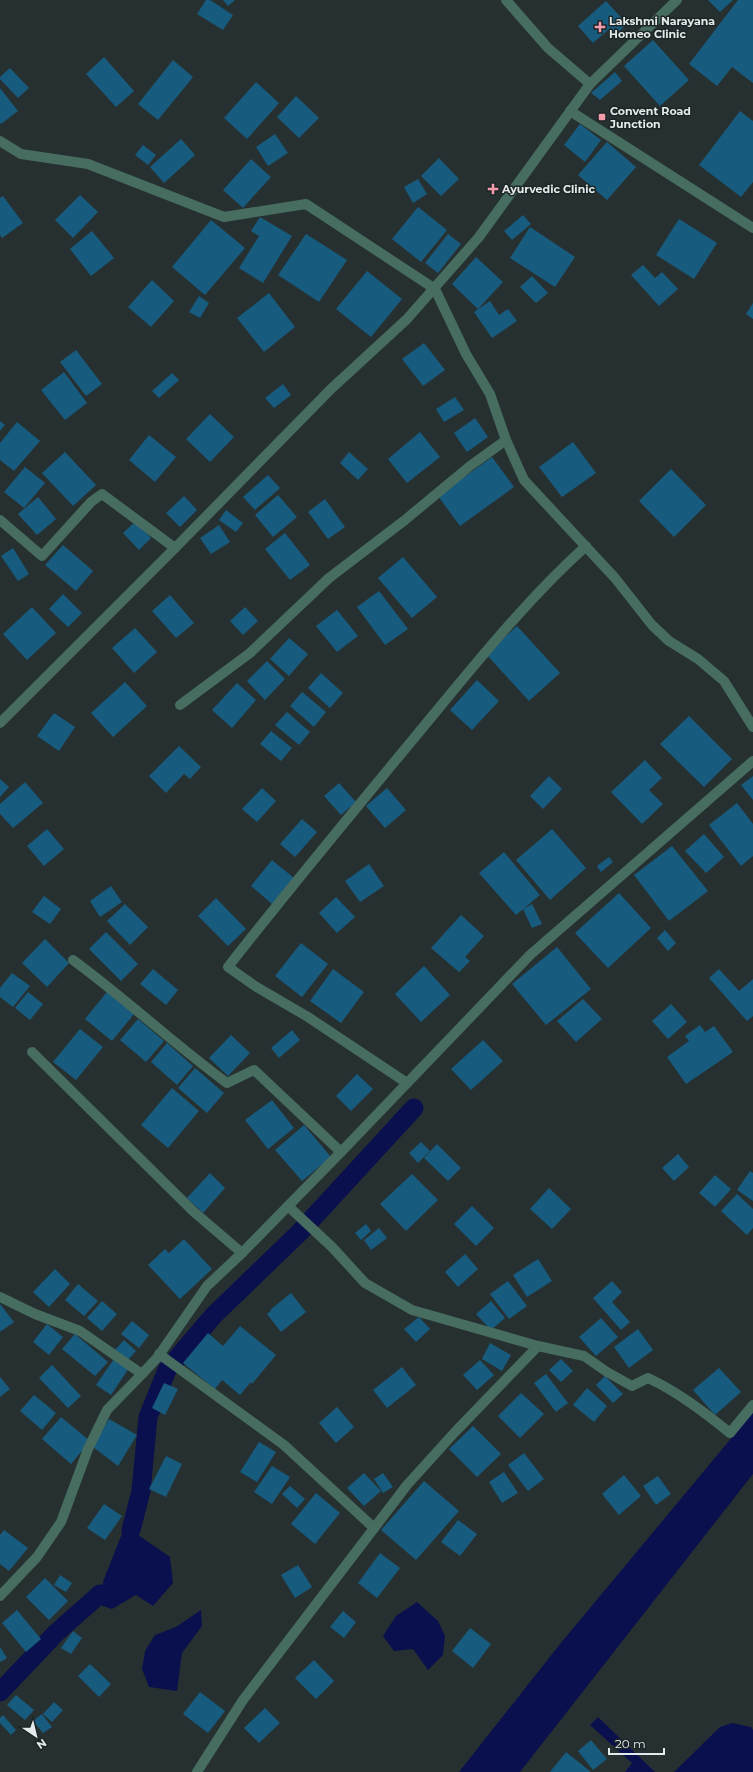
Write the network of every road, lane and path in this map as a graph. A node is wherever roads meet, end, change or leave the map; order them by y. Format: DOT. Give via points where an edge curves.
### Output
graph roads {
  1 [pos="506,0"];
  2 [pos="677,0"];
  3 [pos="590,84"];
  4 [pos="570,111"];
  5 [pos="0,141"];
  6 [pos="753,228"];
  7 [pos="435,289"];
  8 [pos="506,440"];
  9 [pos="0,520"];
  10 [pos="586,546"];
  11 [pos="175,548"];
  12 [pos="180,705"];
  13 [pos="0,723"];
  14 [pos="753,727"];
  15 [pos="753,761"];
  16 [pos="73,960"];
  17 [pos="32,1052"];
  18 [pos="407,1083"];
  19 [pos="341,1152"];
  20 [pos="288,1206"];
  21 [pos="242,1253"];
  22 [pos="0,1297"];
  23 [pos="538,1346"];
  24 [pos="159,1354"];
  25 [pos="142,1374"];
  26 [pos="753,1404"];
  27 [pos="374,1528"];
  28 [pos="0,1596"];
  29 [pos="197,1772"];
  1 -- 3 [label="street" via="548,48"];
  2 -- 3 [label="street"];
  3 -- 4 [label="street"];
  4 -- 6 [label="street"];
  4 -- 7 [label="street" via="479,237"];
  5 -- 7 [label="street" via="21,154 88,164 224,217 306,204"];
  7 -- 8 [label="street" via="466,354 490,394"];
  7 -- 11 [label="street" via="407,319 331,389"];
  8 -- 10 [label="street" via="524,480"];
  8 -- 12 [label="street" via="329,578 250,653"];
  9 -- 11 [label="street" via="42,556 91,502 102,494"];
  10 -- 14 [label="street" via="652,625 669,641 698,659 724,681"];
  10 -- 18 [label="street" via="505,629 228,966"];
  11 -- 13 [label="street"];
  15 -- 18 [label="street" via="530,955"];
  16 -- 19 [label="street" via="112,989 194,1059 227,1082 254,1070"];
  17 -- 21 [label="street" via="194,1212"];
  18 -- 19 [label="street"];
  19 -- 20 [label="street"];
  20 -- 21 [label="street"];
  20 -- 23 [label="street" via="332,1247 365,1283 412,1310"];
  21 -- 24 [label="street" via="207,1286"];
  22 -- 25 [label="street" via="80,1331"];
  23 -- 26 [label="street" via="584,1356 632,1386 648,1378 664,1385 730,1433"];
  23 -- 27 [label="street" via="455,1432"];
  24 -- 25 [label="street"];
  24 -- 27 [label="street" via="284,1445"];
  25 -- 28 [label="street" via="107,1410 88,1449 61,1522 37,1557"];
  27 -- 29 [label="street" via="243,1700"];
}
